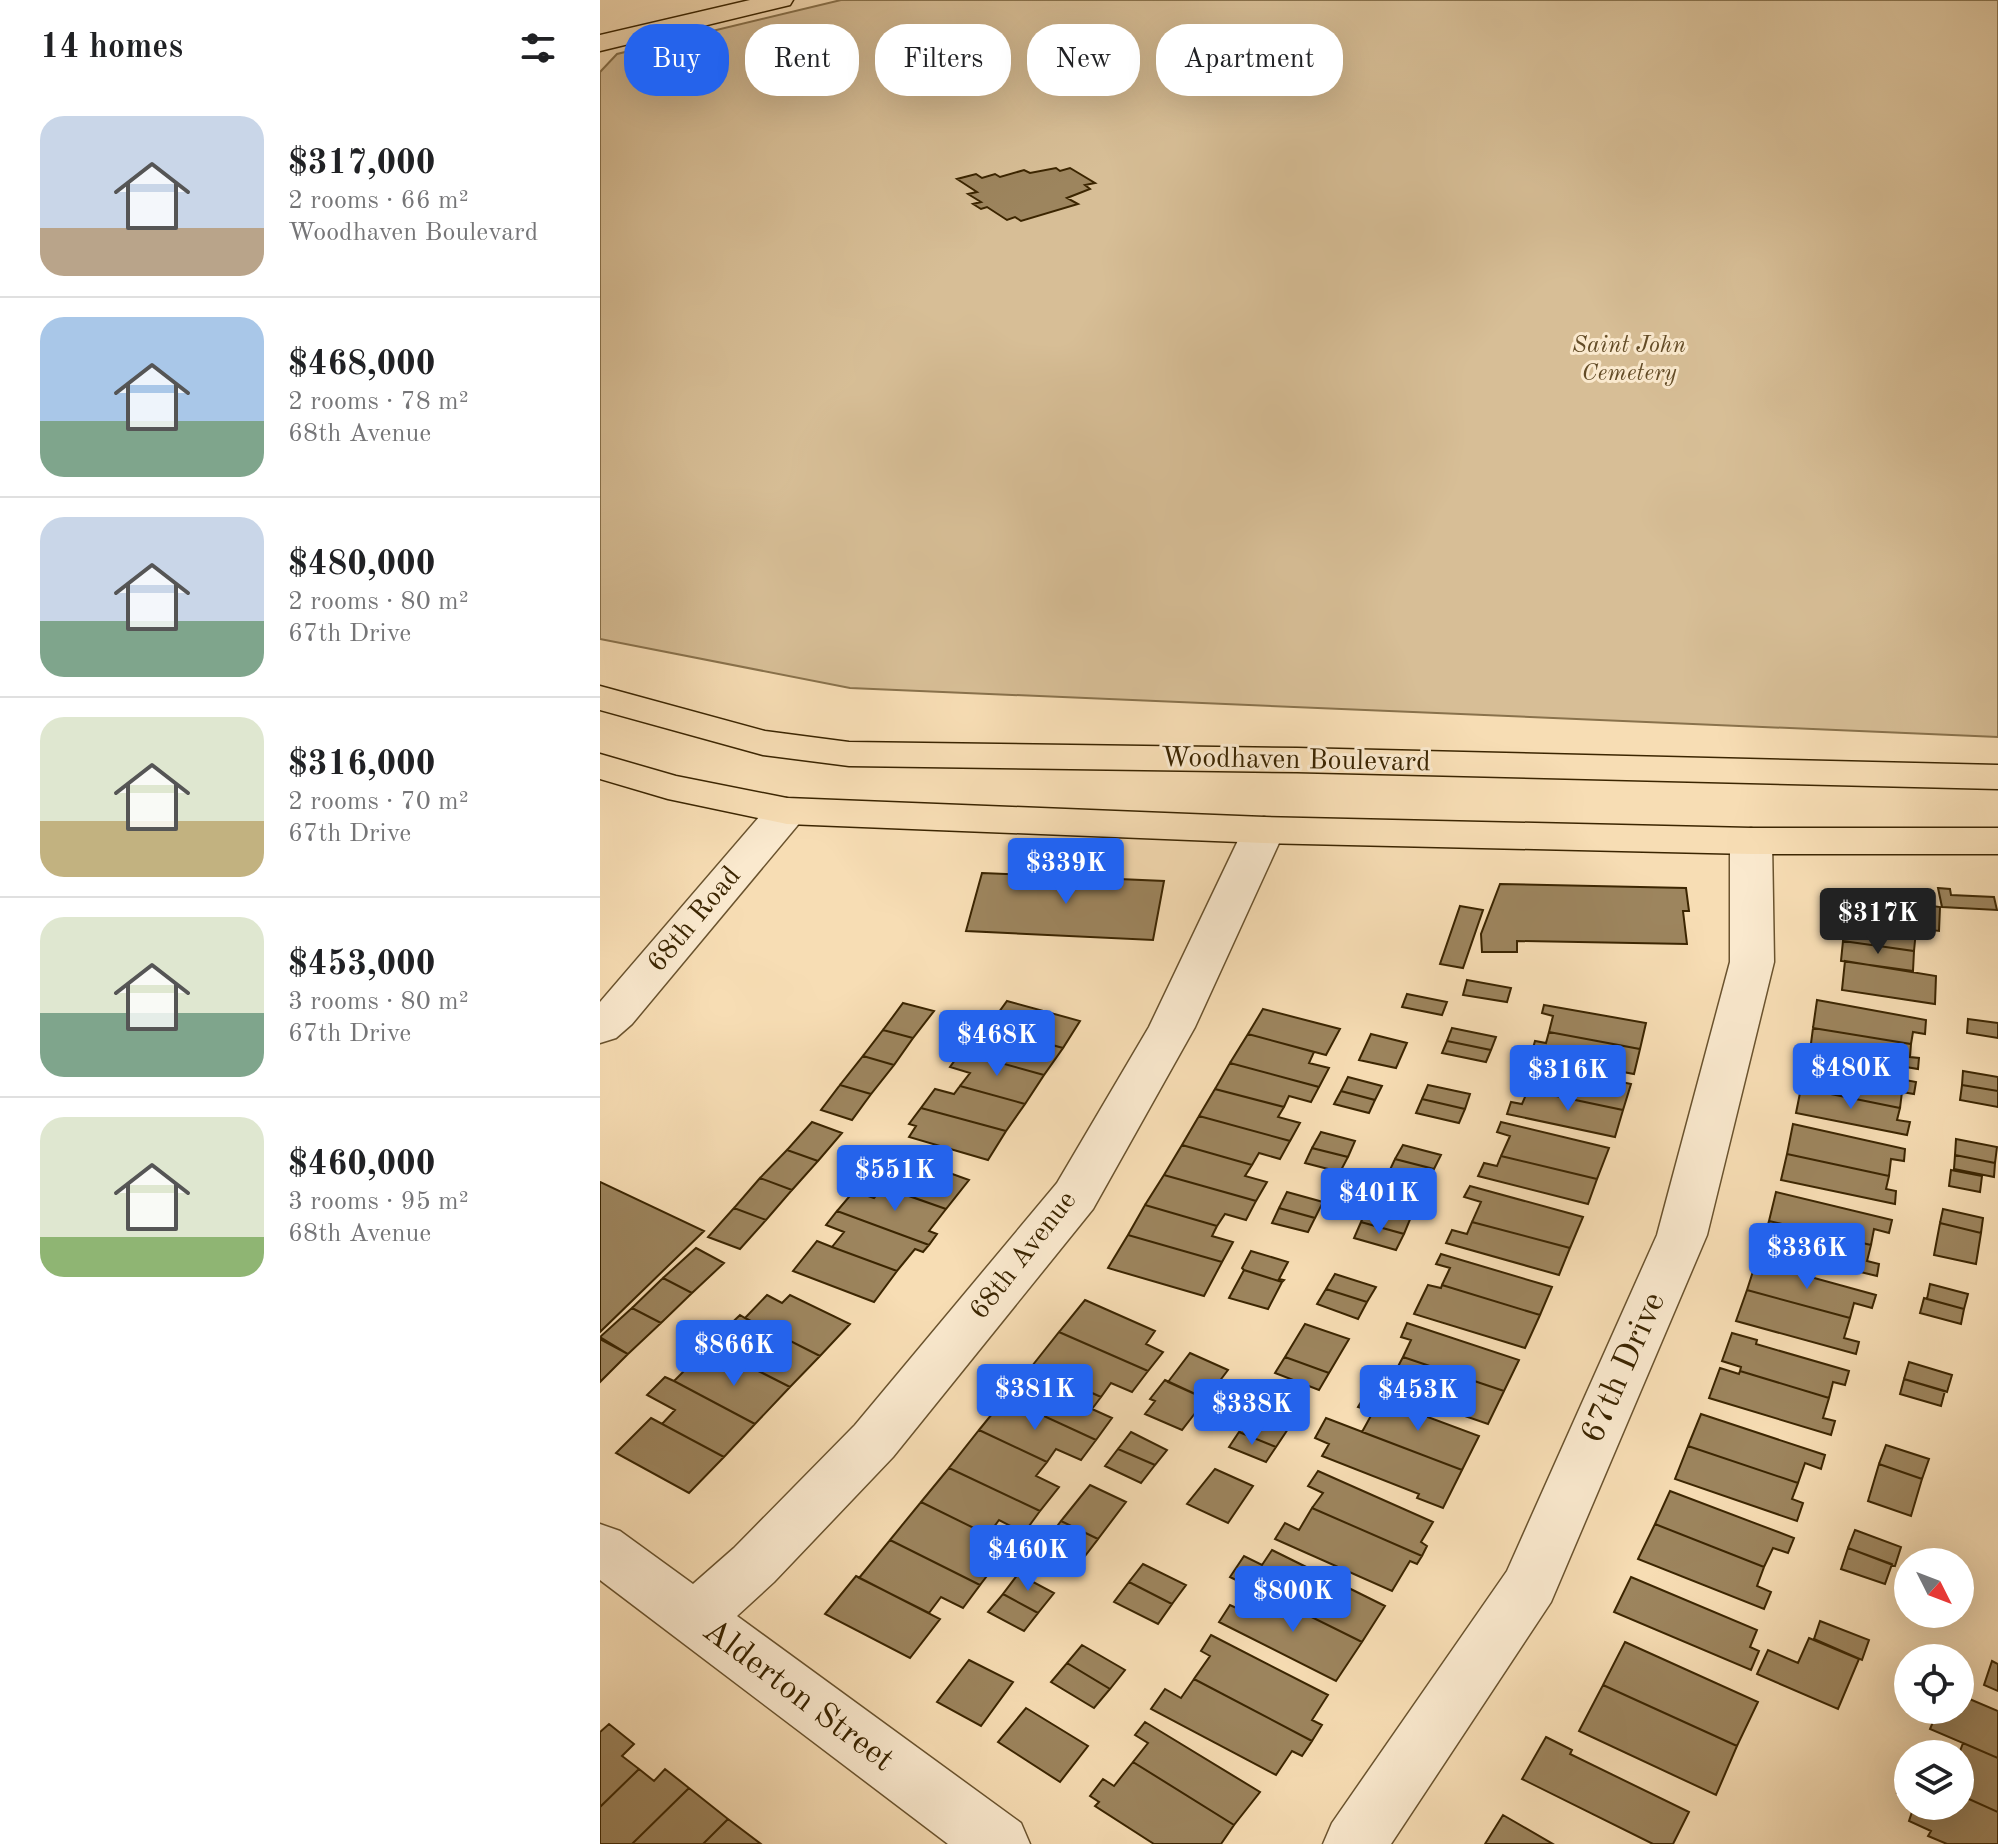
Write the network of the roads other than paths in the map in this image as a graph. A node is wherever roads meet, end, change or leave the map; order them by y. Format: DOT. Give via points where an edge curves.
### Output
graph roads {
  1 [pos="781,0"];
  2 [pos="631,10"];
  3 [pos="600,41"];
  4 [pos="600,698"];
  5 [pos="600,766"];
  6 [pos="1998,777"];
  7 [pos="787,811"];
  8 [pos="1264,830"];
  9 [pos="1751,841"];
  10 [pos="1998,841"];
  11 [pos="600,1027"];
  12 [pos="600,1548"];
  13 [pos="694,1619"];
  14 [pos="998,1844"];
  15 [pos="1355,1844"];
  1 -- 3 [label="main road"];
  2 -- 3 [label="main road"];
  4 -- 6 [label="main road, Woodhaven Boulevard" via="763,743 849,754"];
  5 -- 7 [label="main road" via="668,787"];
  7 -- 8 [label="main road"];
  7 -- 11 [label="street, 68th Road"];
  8 -- 9 [label="main road"];
  8 -- 13 [label="street, 68th Avenue" via="1172,1027 1075,1196 874,1441"];
  9 -- 10 [label="main road"];
  9 -- 15 [label="street, 67th Drive" via="1752,962 1682,1235 1530,1585"];
  12 -- 13 [label="street, Alderton Street"];
  13 -- 14 [label="street, Alderton Street"];
}
